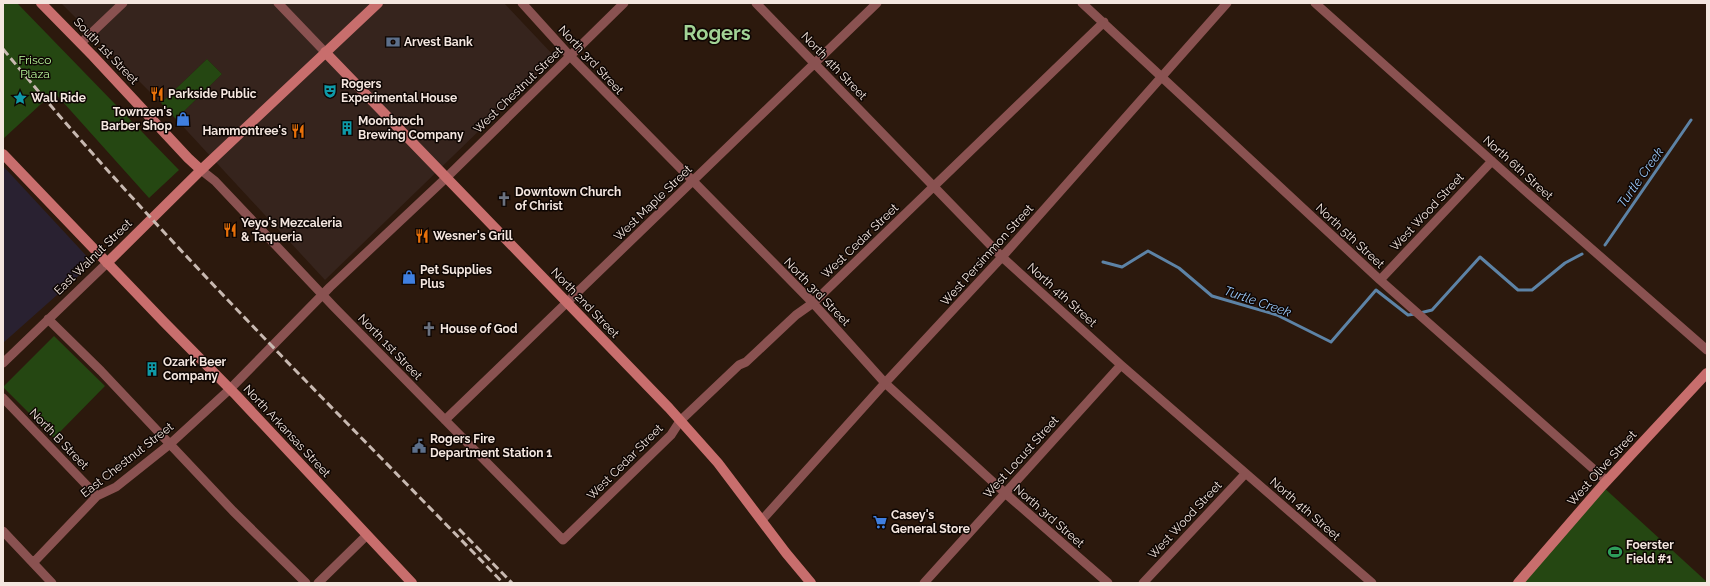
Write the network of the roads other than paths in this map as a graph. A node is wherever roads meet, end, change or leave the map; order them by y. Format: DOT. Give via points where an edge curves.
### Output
graph roads {
  1 [pos="41,3"];
  2 [pos="124,3"];
  3 [pos="278,3"];
  4 [pos="378,3"];
  5 [pos="522,3"];
  6 [pos="624,3"];
  7 [pos="756,3"];
  8 [pos="877,3"];
  9 [pos="1082,3"];
  10 [pos="1227,3"];
  11 [pos="1315,3"];
  12 [pos="1104,22"];
  13 [pos="81,43"];
  14 [pos="325,52"];
  15 [pos="570,56"];
  16 [pos="814,63"];
  17 [pos="1161,78"];
  18 [pos="3,154"];
  19 [pos="1492,161"];
  20 [pos="201,170"];
  21 [pos="447,177"];
  22 [pos="692,181"];
  23 [pos="933,186"];
  24 [pos="1002,257"];
  25 [pos="107,263"];
  26 [pos="1380,280"];
  27 [pos="324,294"];
  28 [pos="567,303"];
  29 [pos="813,303"];
  30 [pos="48,319"];
  31 [pos="1707,350"];
  32 [pos="3,363"];
  33 [pos="1121,365"];
  34 [pos="1707,373"];
  35 [pos="885,383"];
  36 [pos="230,389"];
  37 [pos="3,398"];
  38 [pos="445,420"];
  39 [pos="680,421"];
  40 [pos="170,444"];
  41 [pos="1246,474"];
  42 [pos="1607,481"];
  43 [pos="1005,493"];
  44 [pos="97,496"];
  45 [pos="762,520"];
  46 [pos="3,531"];
  47 [pos="366,535"];
  48 [pos="563,540"];
  49 [pos="33,563"];
  50 [pos="52,583"];
  51 [pos="306,583"];
  52 [pos="318,583"];
  53 [pos="412,583"];
  54 [pos="811,583"];
  55 [pos="924,583"];
  56 [pos="1108,583"];
  57 [pos="1143,583"];
  58 [pos="1372,583"];
  59 [pos="1518,583"];
  1 -- 13 [label="street, South 1st Street"];
  2 -- 13 [label="street"];
  3 -- 14 [label="street"];
  4 -- 14 [label="street, East Walnut Street"];
  5 -- 15 [label="street, North 3rd Street"];
  6 -- 15 [label="street, West Chestnut Street"];
  7 -- 16 [label="street, North 4th Street"];
  8 -- 16 [label="street, West Maple Street"];
  9 -- 12 [label="street, North 5th Street"];
  10 -- 17 [label="street, West Persimmon Street"];
  11 -- 19 [label="street, North 6th Street"];
  12 -- 17 [label="street, North 5th Street"];
  12 -- 23 [label="street, West Cedar Street"];
  13 -- 20 [label="street, South 1st Street"];
  14 -- 20 [label="street, East Walnut Street"];
  14 -- 21 [label="street, North 2nd Street"];
  15 -- 21 [label="street, West Chestnut Street"];
  15 -- 22 [label="street, North 3rd Street"];
  16 -- 22 [label="street, West Maple Street"];
  16 -- 23 [label="street, North 4th Street"];
  17 -- 24 [label="street, West Persimmon Street"];
  17 -- 26 [label="street, North 5th Street"];
  18 -- 25 [label="street, North Arkansas Street"];
  19 -- 26 [label="street, West Wood Street"];
  19 -- 31 [label="street, North 6th Street"];
  20 -- 25 [label="street, East Walnut Street"];
  20 -- 27 [label="street, North 1st Street" via="215,181"];
  21 -- 27 [label="street, West Chestnut Street"];
  21 -- 28 [label="street, North 2nd Street"];
  22 -- 28 [label="street, West Maple Street"];
  22 -- 29 [label="street, North 3rd Street"];
  23 -- 24 [label="street, North 4th Street"];
  23 -- 29 [label="street, West Cedar Street"];
  24 -- 33 [label="street, North 4th Street"];
  24 -- 35 [label="street, West Persimmon Street"];
  25 -- 30 [label="street, East Walnut Street"];
  25 -- 36 [label="street, North Arkansas Street"];
  26 -- 42 [label="street, North 5th Street"];
  27 -- 36 [label="street, East Chestnut Street"];
  27 -- 38 [label="street, North 1st Street"];
  28 -- 38 [label="street, West Maple Street"];
  28 -- 39 [label="street, North 2nd Street"];
  29 -- 35 [label="street, North 3rd Street"];
  29 -- 39 [label="street, West Cedar Street" via="796,315 746,362 739,365"];
  30 -- 32 [label="street, East Walnut Street"];
  30 -- 40 [label="street" via="102,371"];
  33 -- 41 [label="street, North 4th Street"];
  33 -- 43 [label="street, West Locust Street"];
  34 -- 42 [label="street, West Olive Street"];
  35 -- 43 [label="street, North 3rd Street"];
  35 -- 45 [label="street, West Persimmon Street"];
  36 -- 40 [label="street, East Chestnut Street"];
  36 -- 47 [label="street, North Arkansas Street"];
  37 -- 44 [label="street, North B Street"];
  38 -- 48 [label="street, North 1st Street"];
  39 -- 45 [label="street, North 2nd Street" via="718,463"];
  39 -- 48 [label="street, West Cedar Street" via="671,435"];
  40 -- 44 [label="street, East Chestnut Street" via="116,487"];
  40 -- 51 [label="street"];
  41 -- 57 [label="street, West Wood Street"];
  41 -- 58 [label="street, North 4th Street"];
  42 -- 59 [label="street, West Olive Street"];
  43 -- 55 [label="street, West Locust Street"];
  43 -- 56 [label="street, North 3rd Street"];
  44 -- 49 [label="street, East Chestnut Street"];
  45 -- 54 [label="street, North 2nd Street"];
  46 -- 49 [label="street"];
  47 -- 52 [label="street"];
  47 -- 53 [label="street, North Arkansas Street"];
  49 -- 50 [label="street"];
}
